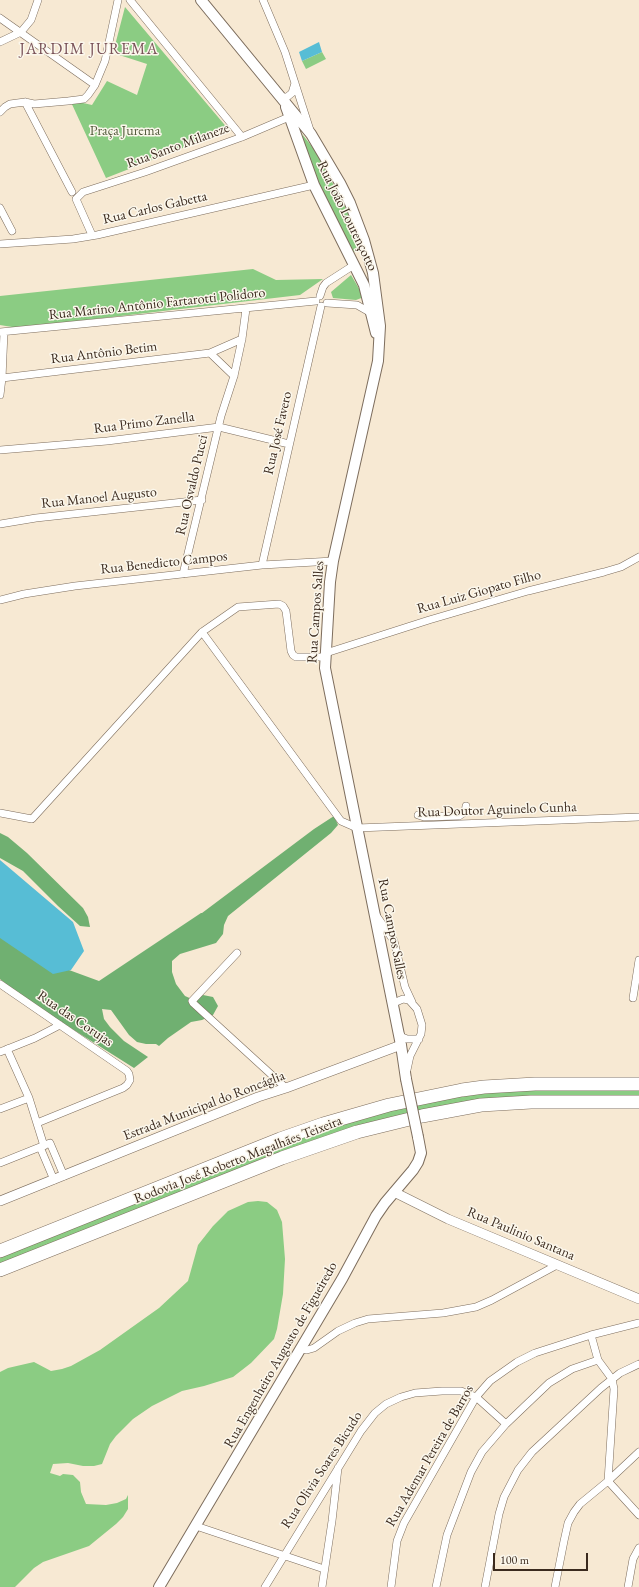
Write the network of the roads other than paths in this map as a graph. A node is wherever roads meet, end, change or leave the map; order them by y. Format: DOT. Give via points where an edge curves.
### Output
graph roads {
  1 [pos="38,0"];
  2 [pos="118,0"];
  3 [pos="130,0"];
  4 [pos="201,0"];
  5 [pos="263,0"];
  6 [pos="0,18"];
  7 [pos="21,32"];
  8 [pos="0,42"];
  9 [pos="295,83"];
  10 [pos="96,85"];
  11 [pos="281,98"];
  12 [pos="25,102"];
  13 [pos="0,112"];
  14 [pos="289,117"];
  15 [pos="311,134"];
  16 [pos="242,137"];
  17 [pos="324,155"];
  18 [pos="314,185"];
  19 [pos="74,196"];
  20 [pos="0,208"];
  21 [pos="360,228"];
  22 [pos="12,231"];
  23 [pos="92,235"];
  24 [pos="0,244"];
  25 [pos="348,253"];
  26 [pos="354,265"];
  27 [pos="373,273"];
  28 [pos="376,288"];
  29 [pos="368,298"];
  30 [pos="321,302"];
  31 [pos="357,305"];
  32 [pos="246,309"];
  33 [pos="371,313"];
  34 [pos="2,332"];
  35 [pos="242,339"];
  36 [pos="379,347"];
  37 [pos="210,353"];
  38 [pos="234,376"];
  39 [pos="2,378"];
  40 [pos="0,395"];
  41 [pos="219,427"];
  42 [pos="289,444"];
  43 [pos="0,450"];
  44 [pos="202,500"];
  45 [pos="0,524"];
  46 [pos="639,557"];
  47 [pos="333,561"];
  48 [pos="262,565"];
  49 [pos="183,574"];
  50 [pos="0,600"];
  51 [pos="202,632"];
  52 [pos="326,655"];
  53 [pos="466,806"];
  54 [pos="0,813"];
  55 [pos="418,815"];
  56 [pos="639,817"];
  57 [pos="357,828"];
  58 [pos="374,912"];
  59 [pos="237,953"];
  60 [pos="639,960"];
  61 [pos="1,986"];
  62 [pos="633,998"];
  63 [pos="412,1002"];
  64 [pos="393,1007"];
  65 [pos="60,1025"];
  66 [pos="398,1031"];
  67 [pos="419,1039"];
  68 [pos="401,1045"];
  69 [pos="4,1050"];
  70 [pos="406,1078"];
  71 [pos="639,1084"];
  72 [pos="286,1088"];
  73 [pos="28,1098"];
  74 [pos="639,1102"];
  75 [pos="0,1109"];
  76 [pos="37,1123"];
  77 [pos="418,1137"];
  78 [pos="44,1145"];
  79 [pos="0,1163"];
  80 [pos="64,1176"];
  81 [pos="54,1180"];
  82 [pos="394,1192"];
  83 [pos="0,1201"];
  84 [pos="0,1250"];
  85 [pos="557,1265"];
  86 [pos="0,1270"];
  87 [pos="639,1299"];
  88 [pos="639,1323"];
  89 [pos="591,1336"];
  90 [pos="301,1349"];
  91 [pos="598,1360"];
  92 [pos="639,1364"];
  93 [pos="612,1379"];
  94 [pos="476,1397"];
  95 [pos="506,1424"];
  96 [pos="639,1452"];
  97 [pos="338,1467"];
  98 [pos="608,1481"];
  99 [pos="324,1489"];
  100 [pos="335,1497"];
  101 [pos="639,1515"];
  102 [pos="196,1526"];
  103 [pos="639,1548"];
  104 [pos="284,1556"];
  105 [pos="324,1569"];
  106 [pos="159,1587"];
  107 [pos="265,1587"];
  108 [pos="322,1587"];
  109 [pos="391,1587"];
  110 [pos="436,1587"];
  111 [pos="485,1587"];
  112 [pos="555,1587"];
  113 [pos="628,1587"];
  1 -- 7 [label="street" via="31,20"];
  2 -- 10 [label="street" via="108,55"];
  3 -- 16 [label="street"];
  4 -- 11 [label="main road"];
  5 -- 9 [label="street"];
  6 -- 7 [label="street"];
  7 -- 8 [label="street"];
  7 -- 10 [label="street"];
  9 -- 11 [label="street" via="292,93"];
  9 -- 15 [label="street"];
  10 -- 12 [label="street" via="84,99 34,104"];
  11 -- 14 [label="main road, Rua João Lourençotto"];
  11 -- 15 [label="main road, Rua Campos Salles"];
  12 -- 13 [label="street" via="10,104"];
  12 -- 19 [label="street"];
  14 -- 16 [label="street, Rua Santo Milaneze"];
  14 -- 17 [label="main road, Rua Campos Salles" via="299,124"];
  14 -- 18 [label="main road, Rua João Lourençotto"];
  15 -- 17 [label="main road, Rua Campos Salles"];
  16 -- 19 [label="street, Rua Santo Milaneze"];
  17 -- 21 [label="main road, Rua Campos Salles"];
  18 -- 23 [label="street, Rua Carlos Gabetta"];
  18 -- 25 [label="main road, Rua João Lourençotto"];
  19 -- 23 [label="street"];
  20 -- 22 [label="street"];
  21 -- 25 [label="main road" via="360,251 355,254"];
  21 -- 27 [label="main road, Rua Campos Salles"];
  23 -- 24 [label="street, Rua Carlos Gabetta" via="73,239"];
  25 -- 26 [label="main road, Rua João Lourençotto"];
  26 -- 27 [label="main road" via="364,262"];
  26 -- 29 [label="main road, Rua João Lourençotto"];
  26 -- 30 [label="street, Rua José Favero" via="326,283"];
  27 -- 28 [label="main road, Rua Campos Salles"];
  28 -- 29 [label="main road"];
  28 -- 36 [label="main road, Rua Campos Salles" via="380,326"];
  29 -- 31 [label="street"];
  29 -- 33 [label="main road, Rua João Lourençotto"];
  30 -- 31 [label="street, Rua Marino Antônio Fartarotti Polidoro"];
  30 -- 32 [label="street, Rua Marino Antônio Fartarotti Polidoro"];
  30 -- 42 [label="street, Rua José Favero"];
  31 -- 33 [label="street, Rua Marino Antônio Fartarotti Polidoro"];
  32 -- 34 [label="street, Rua Marino Antônio Fartarotti Polidoro"];
  32 -- 35 [label="street, Rua Osvaldo Pucci"];
  33 -- 36 [label="main road, Rua João Lourençotto"];
  34 -- 39 [label="street"];
  35 -- 37 [label="street, Rua Antônio Betim"];
  35 -- 38 [label="street, Rua Osvaldo Pucci"];
  36 -- 47 [label="main road, Rua Campos Salles" via="371,395"];
  37 -- 38 [label="street"];
  37 -- 39 [label="street, Rua Antônio Betim"];
  38 -- 41 [label="street, Rua Osvaldo Pucci"];
  39 -- 40 [label="street"];
  41 -- 42 [label="street, Rua Primo Zanella"];
  41 -- 43 [label="street, Rua Primo Zanella" via="108,441"];
  41 -- 44 [label="street, Rua Osvaldo Pucci"];
  42 -- 48 [label="street, Rua José Favero"];
  44 -- 45 [label="street, Rua Manoel Augusto"];
  44 -- 49 [label="street, Rua Osvaldo Pucci"];
  46 -- 52 [label="street, Rua Luiz Giopato Filho" via="621,567 429,620"];
  47 -- 48 [label="street, Rua Benedicto Campos"];
  47 -- 52 [label="main road, Rua Campos Salles"];
  48 -- 49 [label="street, Rua Benedicto Campos"];
  49 -- 50 [label="street, Rua Benedicto Campos" via="75,586"];
  51 -- 52 [label="street, Rua Luiz Giopato Filho" via="238,606 279,604 286,611 291,651 294,656"];
  51 -- 54 [label="street" via="32,819"];
  51 -- 57 [label="street" via="341,821"];
  52 -- 57 [label="main road, Rua Campos Salles" via="325,668"];
  53 -- 55 [label="street" via="465,812 459,816"];
  56 -- 57 [label="street, Rua Doutor Aguinelo Cunha"];
  57 -- 58 [label="main road, Rua Campos Salles"];
  58 -- 63 [label="street" via="394,941 405,987"];
  58 -- 64 [label="main road, Rua Campos Salles"];
  59 -- 72 [label="street" via="192,1001"];
  60 -- 62 [label="street"];
  61 -- 65 [label="street, Rua das Corujas"];
  63 -- 64 [label="street" via="403,999 396,1002"];
  63 -- 67 [label="street" via="422,1025"];
  64 -- 66 [label="main road, Rua Campos Salles"];
  65 -- 69 [label="street"];
  65 -- 76 [label="street, Rua das Corujas" via="127,1071 130,1080 123,1088"];
  66 -- 67 [label="street" via="407,1039"];
  66 -- 68 [label="main road, Rua Campos Salles"];
  67 -- 68 [label="street, Estrada Municipal do Roncáglia"];
  67 -- 70 [label="street" via="410,1056"];
  68 -- 70 [label="main road, Rua Campos Salles"];
  68 -- 72 [label="street, Estrada Municipal do Roncáglia"];
  69 -- 73 [label="street"];
  70 -- 77 [label="main road, Rua Campos Salles, bridge"];
  71 -- 84 [label="highway, Rodovia José Roberto Magalhães Teixeira" via="535,1084 484,1087 389,1105 280,1139"];
  72 -- 80 [label="street, Estrada Municipal do Roncáglia"];
  73 -- 75 [label="street"];
  73 -- 76 [label="street"];
  74 -- 86 [label="highway, Rodovia José Roberto Magalhães Teixeira" via="531,1102 481,1106 422,1116 357,1132 282,1158"];
  76 -- 78 [label="street"];
  77 -- 82 [label="main road, Rua Engenheiro Augusto de Figueiredo" via="421,1153 418,1162"];
  78 -- 79 [label="street"];
  78 -- 80 [label="street"];
  78 -- 81 [label="street"];
  80 -- 81 [label="street, Estrada Municipal do Roncáglia"];
  81 -- 83 [label="street, Estrada Municipal do Roncáglia"];
  82 -- 85 [label="street, Rua Paulinio Santana" via="448,1219"];
  82 -- 90 [label="main road, Rua Engenheiro Augusto de Figueiredo" via="376,1216"];
  85 -- 87 [label="street, Rua Paulinio Santana"];
  85 -- 90 [label="street" via="476,1307 355,1322 314,1348"];
  88 -- 89 [label="street, Rua Ademar Pereira de Barros"];
  89 -- 91 [label="street"];
  89 -- 94 [label="street, Rua Ademar Pereira de Barros" via="549,1348 517,1362 490,1380"];
  90 -- 102 [label="main road, Rua Engenheiro Augusto de Figueiredo"];
  91 -- 93 [label="street"];
  91 -- 95 [label="street" via="572,1369 555,1379"];
  92 -- 93 [label="street"];
  93 -- 98 [label="street" via="614,1395"];
  93 -- 111 [label="street" via="532,1452 518,1470 504,1497 499,1514"];
  94 -- 95 [label="street, Rua Olivia Soares Bicudo"];
  94 -- 97 [label="street, Rua Olivia Soares Bicudo" via="461,1391 415,1393 386,1404 368,1421"];
  94 -- 109 [label="street, Rua Ademar Pereira de Barros" via="404,1523 397,1541"];
  95 -- 110 [label="street" via="482,1452 471,1472 447,1535"];
  96 -- 98 [label="street"];
  97 -- 99 [label="street, Rua Olivia Soares Bicudo"];
  97 -- 100 [label="street"];
  98 -- 101 [label="street"];
  98 -- 112 [label="street" via="580,1504 568,1523"];
  99 -- 100 [label="street"];
  99 -- 104 [label="street, Rua Olivia Soares Bicudo"];
  100 -- 105 [label="street"];
  102 -- 104 [label="street"];
  102 -- 106 [label="main road, Rua Engenheiro Augusto de Figueiredo"];
  103 -- 113 [label="street" via="633,1559"];
  104 -- 105 [label="street"];
  104 -- 107 [label="street, Rua Olivia Soares Bicudo"];
  105 -- 108 [label="street"];
}
